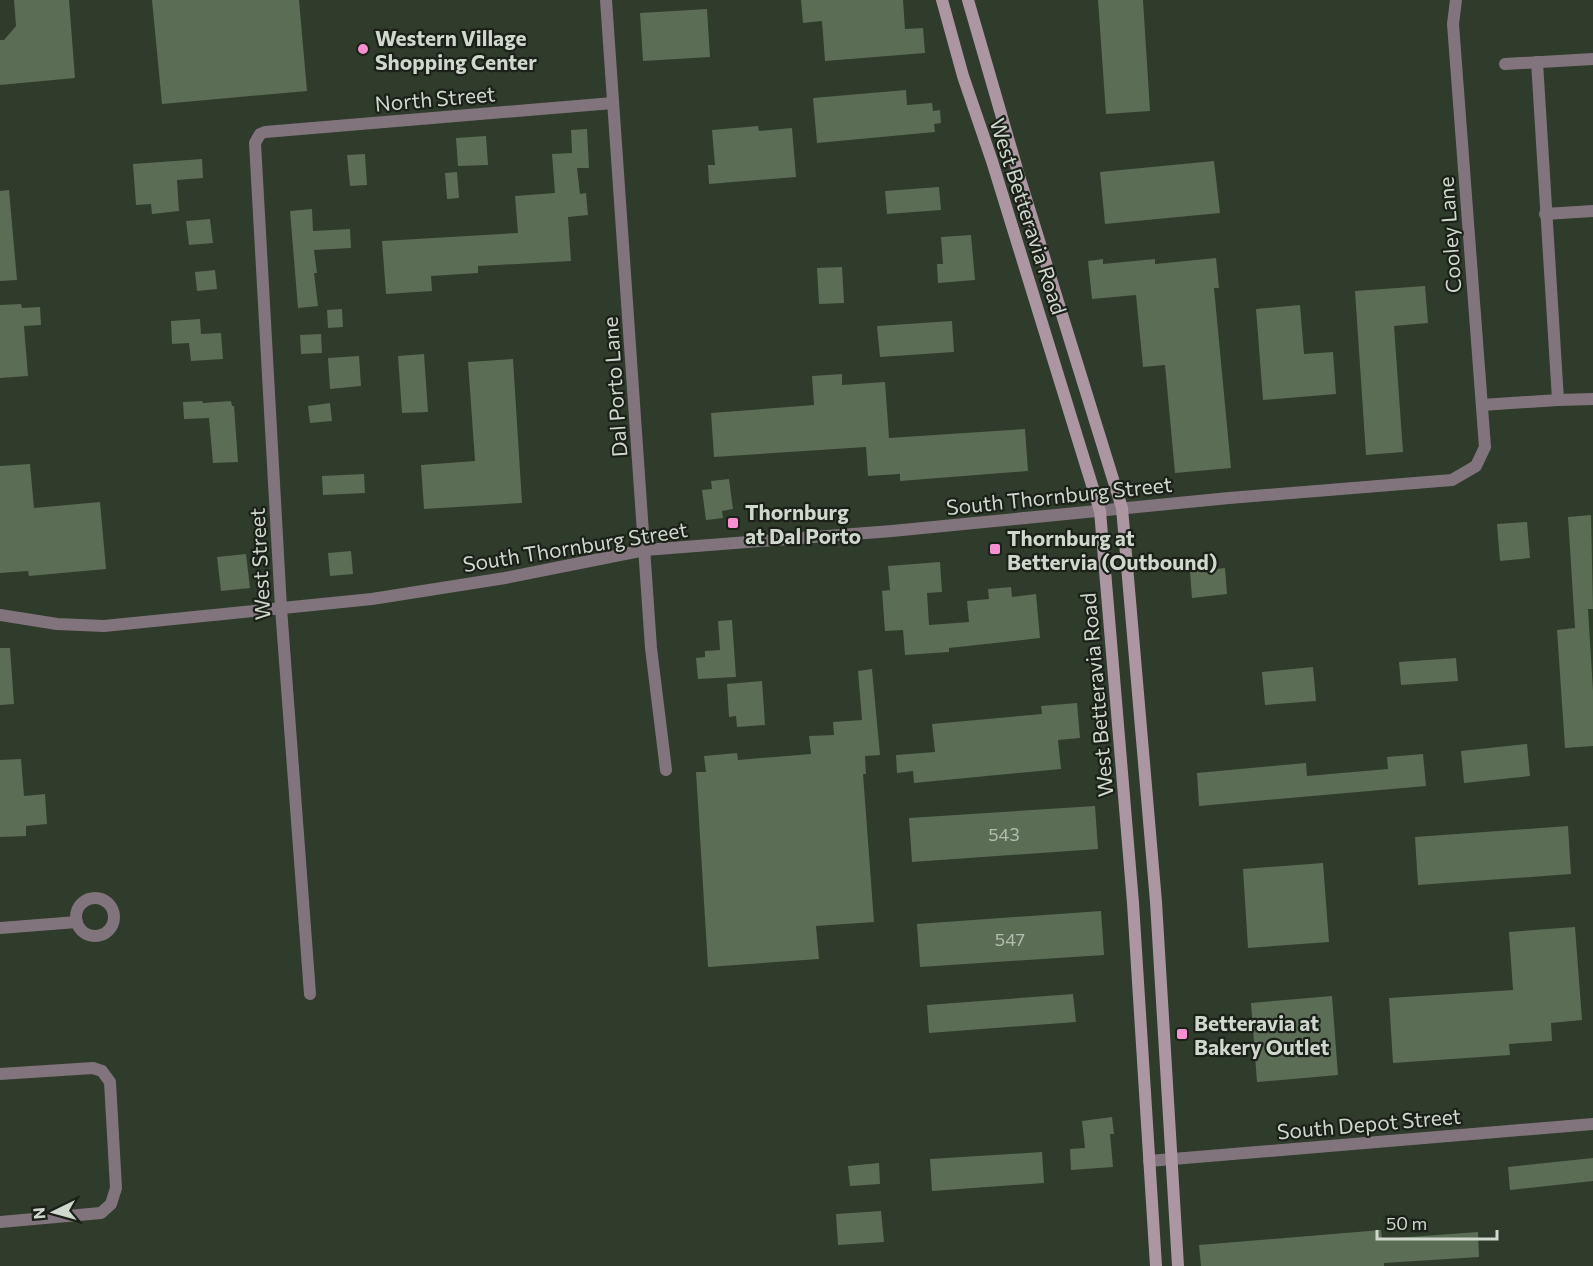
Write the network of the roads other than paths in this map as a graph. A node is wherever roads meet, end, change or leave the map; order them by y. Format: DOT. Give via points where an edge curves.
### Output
graph roads {
  1 [pos="606,0"];
  2 [pos="942,0"];
  3 [pos="968,0"];
  4 [pos="1456,0"];
  5 [pos="1593,59"];
  6 [pos="1537,62"];
  7 [pos="1505,64"];
  8 [pos="613,103"];
  9 [pos="260,134"];
  10 [pos="1593,211"];
  11 [pos="1545,214"];
  12 [pos="1593,399"];
  13 [pos="1558,400"];
  14 [pos="1482,405"];
  15 [pos="1476,466"];
  16 [pos="1122,508"];
  17 [pos="1100,511"];
  18 [pos="645,550"];
  19 [pos="281,609"];
  20 [pos="0,615"];
  21 [pos="666,770"];
  22 [pos="77,922"];
  23 [pos="0,928"];
  24 [pos="310,994"];
  25 [pos="0,1074"];
  26 [pos="1593,1124"];
  27 [pos="1170,1159"];
  28 [pos="1149,1161"];
  29 [pos="0,1222"];
  30 [pos="1156,1266"];
  31 [pos="1178,1266"];
  1 -- 8 [label="street, Dal Porto Lane"];
  2 -- 17 [label="main road, West Betteravia Road"];
  3 -- 16 [label="main road, West Betteravia Road" via="1018,176"];
  4 -- 14 [label="street, Cooley Lane" via="1452,24"];
  5 -- 6 [label="street"];
  6 -- 7 [label="street"];
  6 -- 11 [label="street"];
  8 -- 9 [label="street, North Street"];
  8 -- 18 [label="street, Dal Porto Lane"];
  9 -- 19 [label="street, West Street" via="255,143"];
  10 -- 11 [label="street"];
  11 -- 13 [label="street"];
  12 -- 13 [label="street"];
  13 -- 14 [label="street"];
  14 -- 15 [label="street, Cooley Lane" via="1485,447"];
  15 -- 16 [label="street, South Thornburg Street" via="1452,480"];
  16 -- 17 [label="street, South Thornburg Street"];
  16 -- 27 [label="main road, West Betteravia Road" via="1156,902"];
  17 -- 18 [label="street, South Thornburg Street"];
  17 -- 28 [label="main road, West Betteravia Road" via="1133,903"];
  18 -- 19 [label="street, South Thornburg Street" via="505,578"];
  18 -- 21 [label="street, Dal Porto Lane" via="651,648"];
  19 -- 20 [label="street, South Thornburg Street" via="104,626"];
  19 -- 24 [label="street, West Street"];
  22 -- 23 [label="street"];
  25 -- 29 [label="street" via="93,1068 102,1071 110,1082 116,1188 111,1204 100,1213"];
  26 -- 27 [label="street, South Depot Street"];
  27 -- 28 [label="street, South Depot Street"];
  27 -- 31 [label="main road, West Betteravia Road"];
  28 -- 30 [label="main road, West Betteravia Road"];
}
